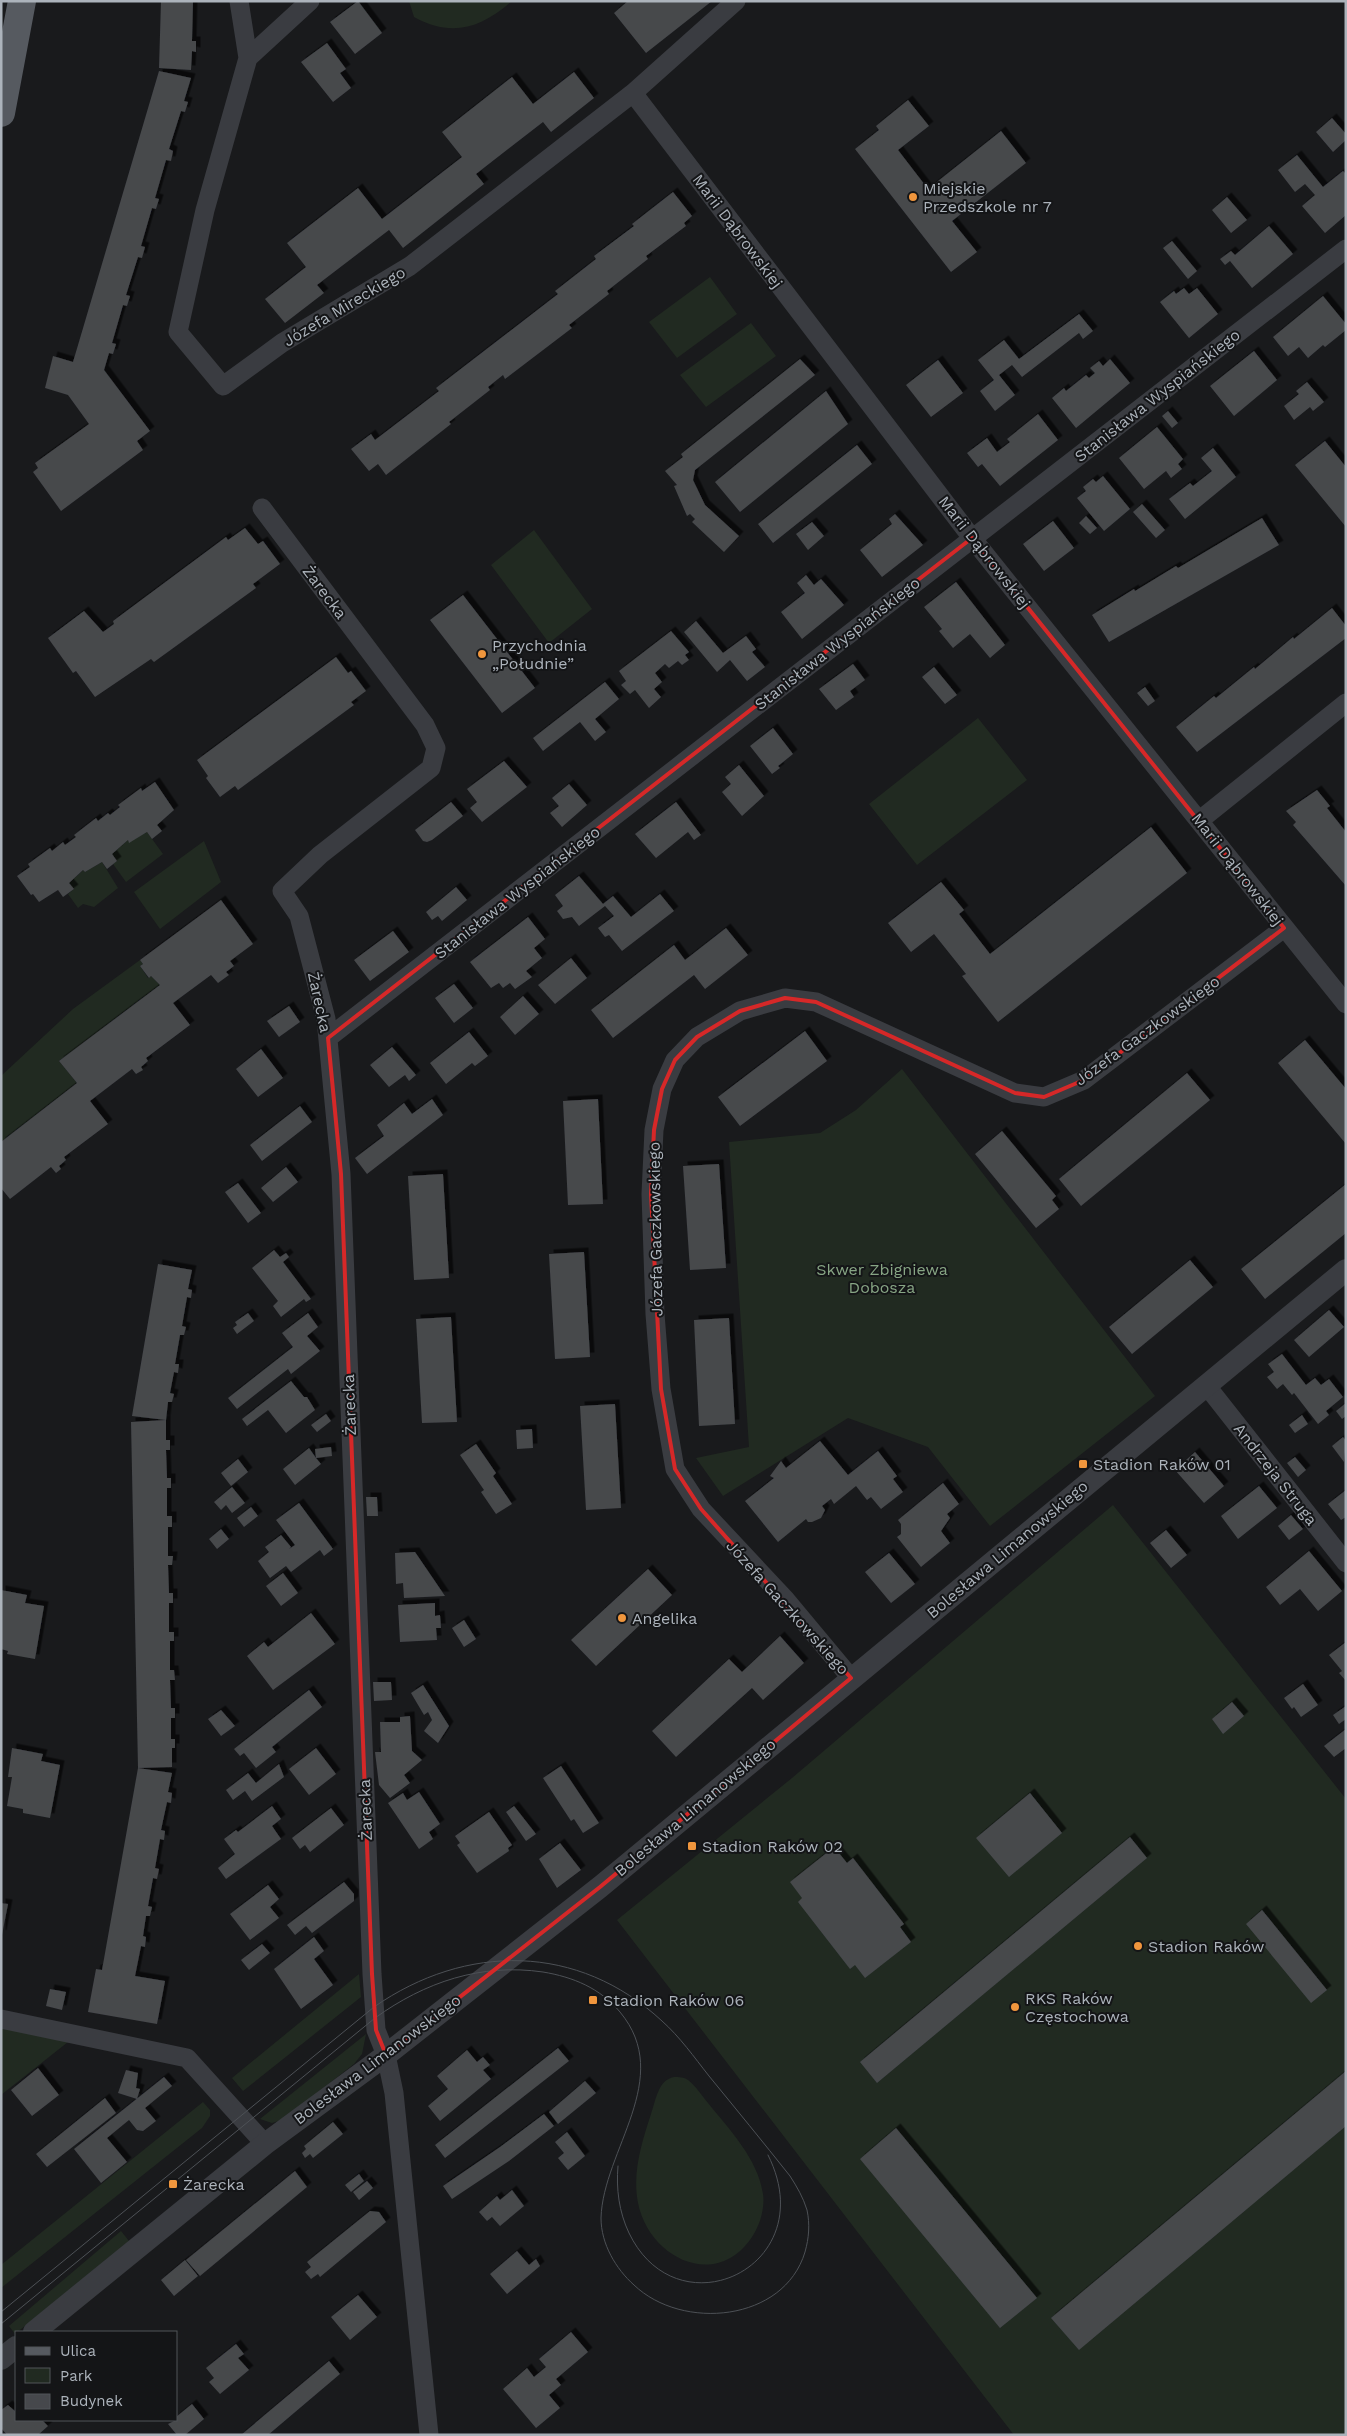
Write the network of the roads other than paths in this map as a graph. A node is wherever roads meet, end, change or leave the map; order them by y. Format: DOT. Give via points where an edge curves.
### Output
graph roads {
  1 [pos="22,1"];
  2 [pos="239,1"];
  3 [pos="310,1"];
  4 [pos="736,1"];
  5 [pos="248,58"];
  6 [pos="632,94"];
  7 [pos="1,113"];
  8 [pos="1346,249"];
  9 [pos="262,508"];
  10 [pos="972,538"];
  11 [pos="1346,703"];
  12 [pos="1200,820"];
  13 [pos="1284,928"];
  14 [pos="1346,1004"];
  15 [pos="328,1038"];
  16 [pos="1346,1270"];
  17 [pos="1206,1385"];
  18 [pos="1346,1563"];
  19 [pos="851,1678"];
  20 [pos="1,2020"];
  21 [pos="386,2055"];
  22 [pos="265,2144"];
  23 [pos="35,2331"];
  24 [pos="15,2348"];
  25 [pos="1,2359"];
  26 [pos="429,2435"];
  1 -- 7 [label="main road"];
  2 -- 5 [label="street, Józefa Mireckiego"];
  3 -- 5 [label="street"];
  4 -- 6 [label="street, Józefa Mireckiego"];
  5 -- 6 [label="street, Józefa Mireckiego" via="204,210 178,332 223,386 282,343 410,266"];
  6 -- 10 [label="street, Marii Dąbrowskiej"];
  8 -- 10 [label="street, Stanisława Wyspiańskiego"];
  9 -- 15 [label="street, Żarecka" via="425,725 436,748 431,768 320,856 282,891 299,916"];
  10 -- 12 [label="street, Marii Dąbrowskiej"];
  10 -- 15 [label="street, Stanisława Wyspiańskiego"];
  11 -- 12 [label="street"];
  12 -- 13 [label="street, Marii Dąbrowskiej"];
  13 -- 14 [label="street, Marii Dąbrowskiej"];
  13 -- 19 [label="street, Józefa Gaczkowskiego" via="1084,1080 1044,1097 1015,1093 816,1002 785,998 740,1011 697,1037 675,1060 662,1089 654,1130 651,1194 661,1389 675,1469 701,1509 786,1600"];
  15 -- 21 [label="street, Żarecka" via="341,1174 372,1974 376,2030"];
  16 -- 17 [label="street, Bolesława Limanowskiego"];
  17 -- 18 [label="street, Andrzeja Struga"];
  17 -- 19 [label="street, Bolesława Limanowskiego"];
  19 -- 21 [label="street, Bolesława Limanowskiego" via="600,1887"];
  20 -- 22 [label="street" via="187,2058"];
  21 -- 22 [label="street, Bolesława Limanowskiego"];
  21 -- 26 [label="street, Żarecka" via="393,2084"];
  22 -- 23 [label="street, Bolesława Limanowskiego"];
  24 -- 25 [label="street"];
}
